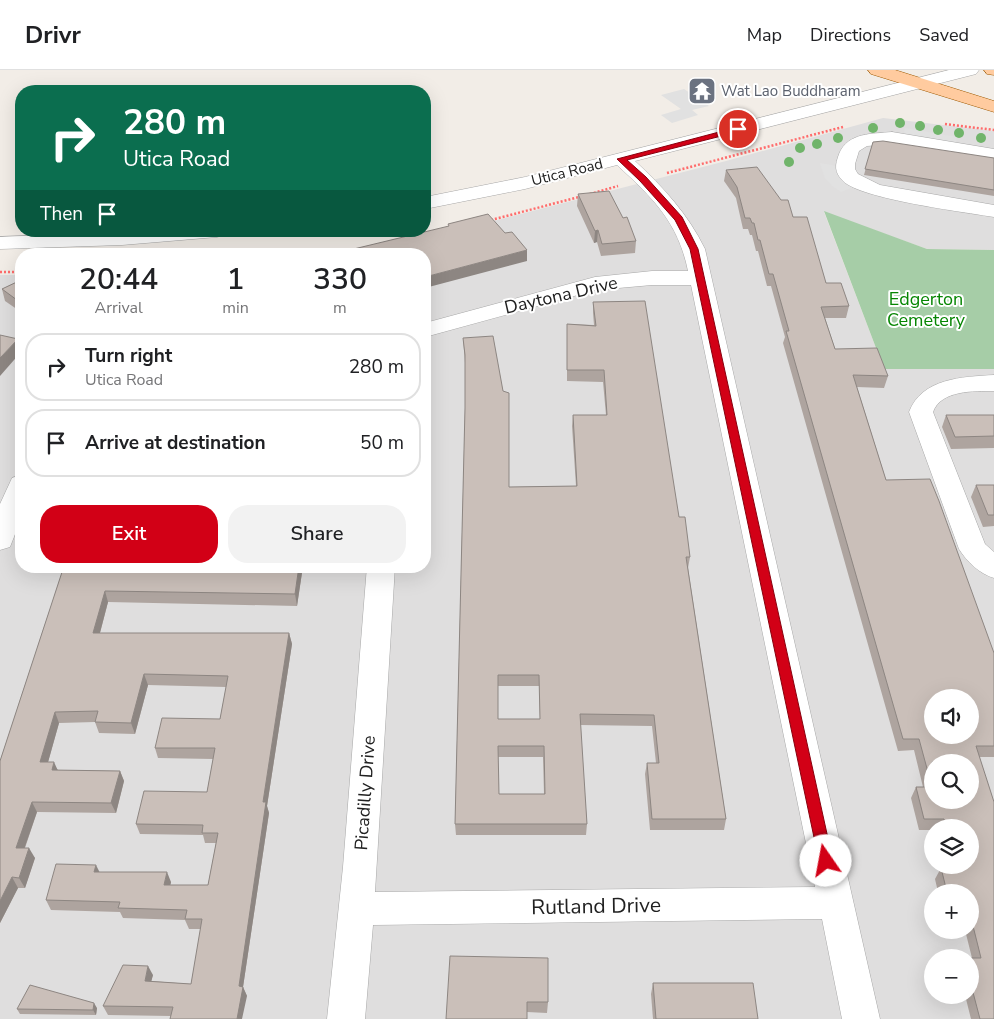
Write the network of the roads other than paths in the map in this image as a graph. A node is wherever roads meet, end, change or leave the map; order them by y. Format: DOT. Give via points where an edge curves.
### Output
graph roads {
  1 [pos="877,70"];
  2 [pos="970,70"];
  3 [pos="917,83"];
  4 [pos="994,107"];
  5 [pos="994,155"];
  6 [pos="621,159"];
  7 [pos="431,202"];
  8 [pos="994,210"];
  9 [pos="146,237"];
  10 [pos="0,244"];
  11 [pos="700,278"];
  12 [pos="431,328"];
  13 [pos="994,384"];
  14 [pos="15,500"];
  15 [pos="0,540"];
  16 [pos="994,568"];
  17 [pos="381,573"];
  18 [pos="835,903"];
  19 [pos="357,909"];
  20 [pos="346,1019"];
  21 [pos="861,1019"];
  1 -- 3 [label="main road"];
  2 -- 3 [label="street, Utica Road"];
  3 -- 4 [label="main road"];
  3 -- 6 [label="street, Utica Road"];
  5 -- 8 [label="street" via="875,138 851,148 844,164 851,178 875,190"];
  6 -- 7 [label="street, Utica Road"];
  6 -- 11 [label="street" via="679,219 694,249"];
  9 -- 10 [label="street"];
  11 -- 12 [label="street, Daytona Drive" via="652,278 595,284"];
  11 -- 18 [label="street"];
  13 -- 16 [label="street" via="975,384 934,392 922,406 922,419 964,529 973,549"];
  14 -- 15 [label="street"];
  17 -- 19 [label="street, Picadilly Drive"];
  18 -- 19 [label="street, Rutland Drive"];
  18 -- 21 [label="street"];
  19 -- 20 [label="street, Picadilly Drive"];
}
